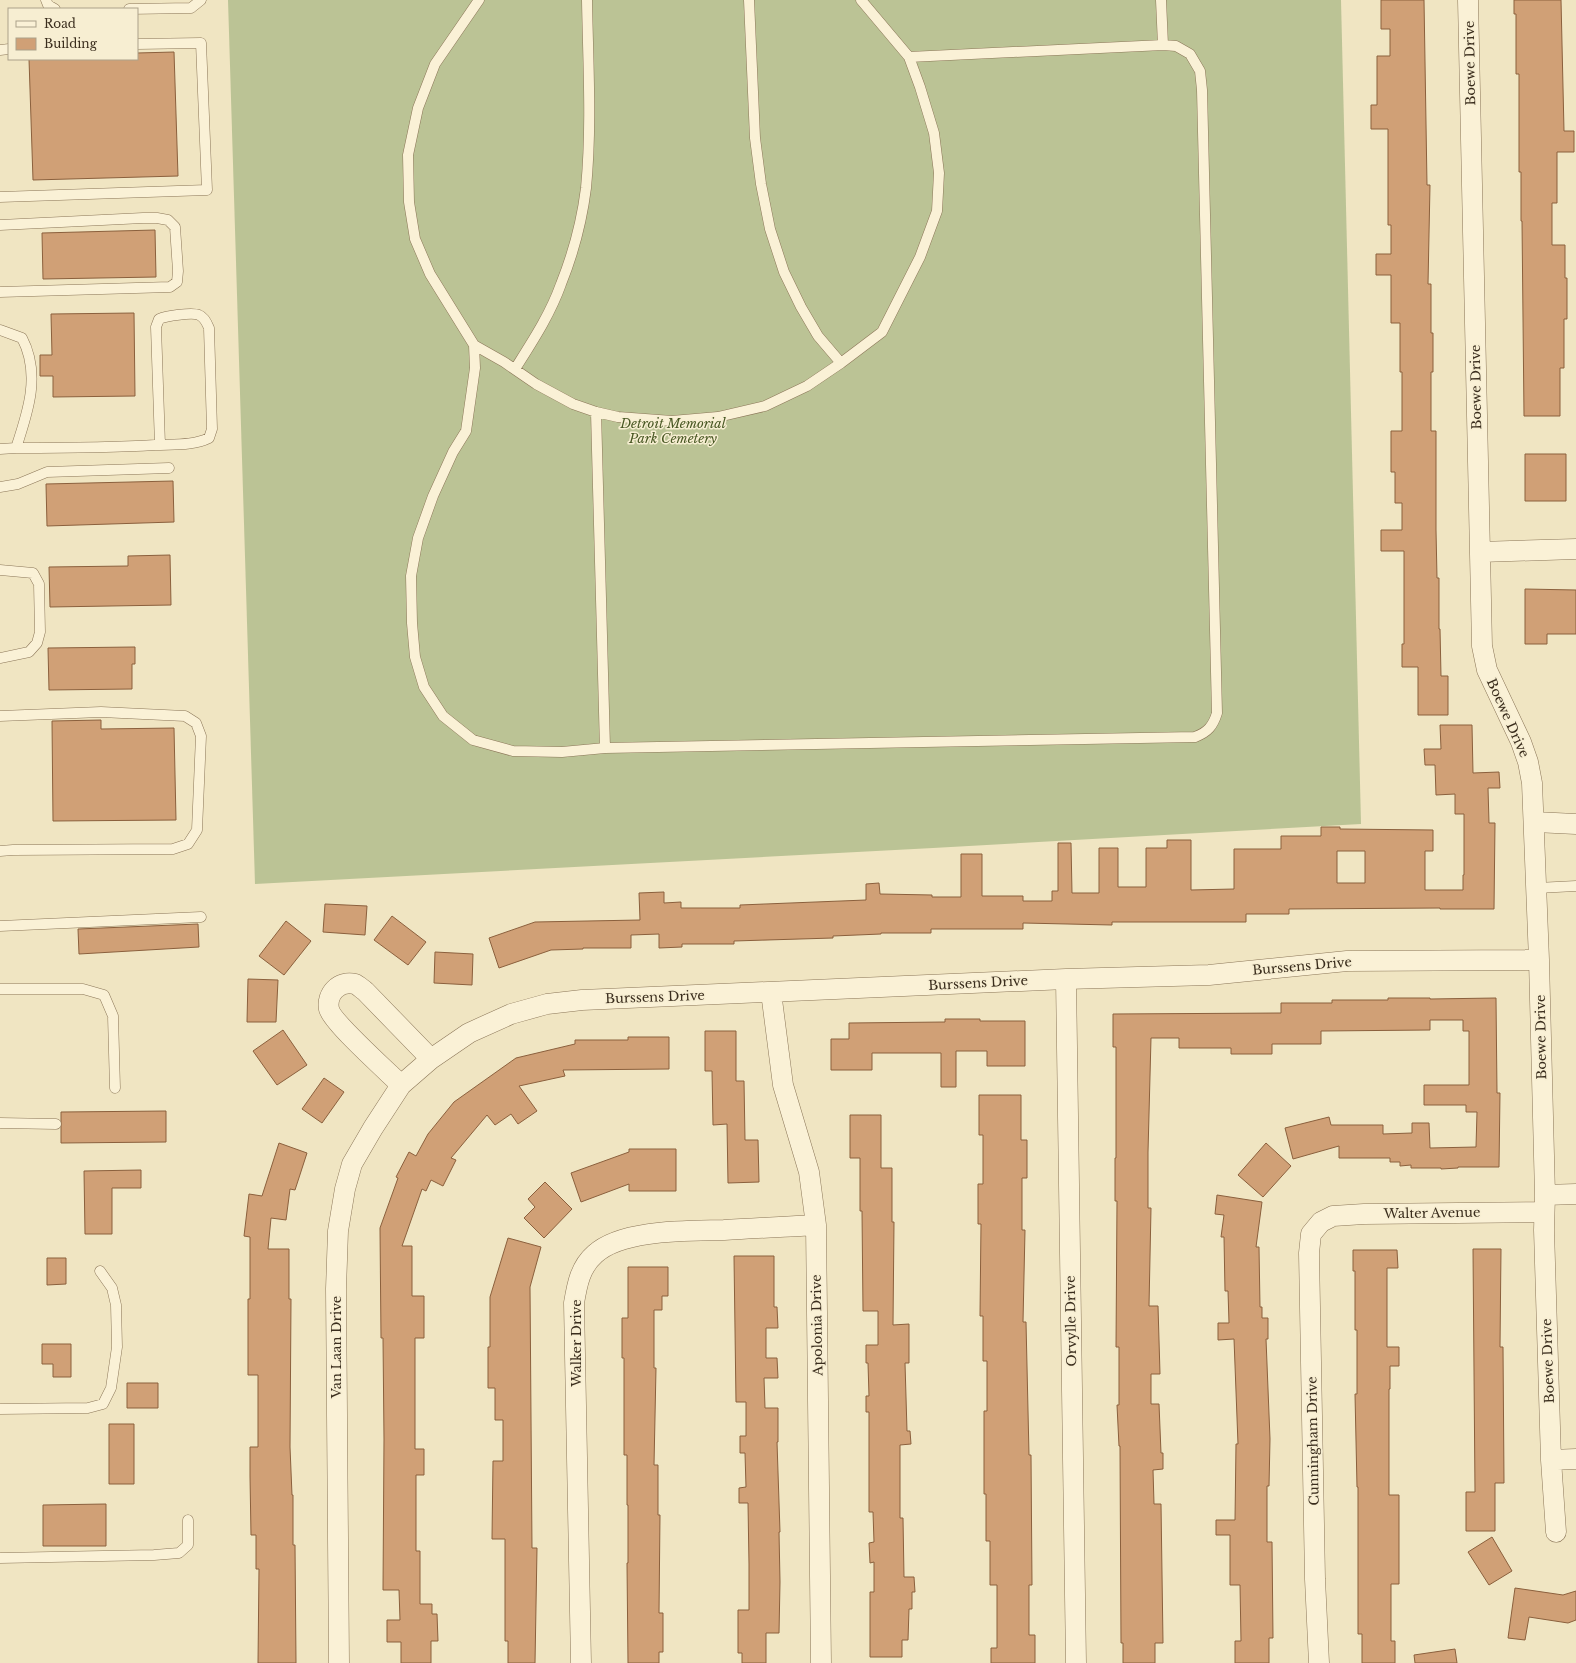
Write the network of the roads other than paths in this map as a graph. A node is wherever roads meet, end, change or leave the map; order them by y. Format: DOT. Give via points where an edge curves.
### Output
graph roads {
  1 [pos="46,0"];
  2 [pos="201,0"];
  3 [pos="479,0"];
  4 [pos="586,0"];
  5 [pos="749,0"];
  6 [pos="861,0"];
  7 [pos="1161,0"];
  8 [pos="1468,0"];
  9 [pos="53,8"];
  10 [pos="138,9"];
  11 [pos="138,44"];
  12 [pos="1163,45"];
  13 [pos="909,57"];
  14 [pos="0,197"];
  15 [pos="0,225"];
  16 [pos="0,292"];
  17 [pos="0,330"];
  18 [pos="474,345"];
  19 [pos="841,363"];
  20 [pos="515,369"];
  21 [pos="596,412"];
  22 [pos="160,445"];
  23 [pos="16,448"];
  24 [pos="0,449"];
  25 [pos="169,468"];
  26 [pos="0,486"];
  27 [pos="1576,549"];
  28 [pos="1480,552"];
  29 [pos="0,570"];
  30 [pos="0,658"];
  31 [pos="0,716"];
  32 [pos="605,748"];
  33 [pos="1535,822"];
  34 [pos="1576,824"];
  35 [pos="0,851"];
  36 [pos="1576,886"];
  37 [pos="1537,888"];
  38 [pos="201,917"];
  39 [pos="0,926"];
  40 [pos="1539,960"];
  41 [pos="1066,979"];
  42 [pos="0,989"];
  43 [pos="771,992"];
  44 [pos="431,1059"];
  45 [pos="401,1085"];
  46 [pos="115,1088"];
  47 [pos="0,1123"];
  48 [pos="56,1124"];
  49 [pos="1576,1194"];
  50 [pos="1544,1203"];
  51 [pos="1321,1222"];
  52 [pos="816,1225"];
  53 [pos="100,1271"];
  54 [pos="0,1409"];
  55 [pos="1551,1460"];
  56 [pos="1576,1460"];
  57 [pos="188,1520"];
  58 [pos="1556,1532"];
  59 [pos="0,1558"];
  60 [pos="339,1663"];
  61 [pos="581,1663"];
  62 [pos="821,1663"];
  63 [pos="1076,1663"];
  64 [pos="1319,1663"];
  1 -- 9 [label="lane"];
  2 -- 10 [label="lane" via="192,8"];
  3 -- 18 [label="lane" via="435,64 418,108 408,155 409,202 415,239 430,274"];
  4 -- 20 [label="lane" via="589,91 586,189 576,238 561,285 542,326"];
  5 -- 19 [label="lane" via="755,138 770,229 784,272 801,307 818,336"];
  6 -- 13 [label="lane"];
  7 -- 12 [label="lane"];
  8 -- 28 [label="street, Boewe Drive"];
  11 -- 14 [label="lane" via="201,43 207,190"];
  12 -- 13 [label="lane"];
  12 -- 32 [label="lane" via="1176,46 1190,54 1200,71 1202,90 1217,713 1214,723 1207,732 1195,737"];
  13 -- 19 [label="lane" via="934,133 939,173 937,211 920,257 882,332"];
  15 -- 16 [label="lane" via="143,218 168,220 175,228 178,271 177,282 170,288"];
  17 -- 23 [label="lane" via="22,338 29,351 30,400"];
  18 -- 20 [label="lane"];
  18 -- 32 [label="lane" via="475,368 466,431 453,452 418,538 411,576 415,657 424,687 443,716 473,740 513,751 562,752"];
  19 -- 21 [label="lane" via="807,386 765,406 718,417 672,422 618,417"];
  20 -- 21 [label="lane" via="573,404"];
  21 -- 32 [label="lane"];
  22 -- 22 [label="lane" via="199,443 209,438 212,429 209,328 205,320 198,315 168,316 160,319 156,327"];
  22 -- 23 [label="lane" via="113,448"];
  23 -- 24 [label="lane"];
  25 -- 26 [label="lane" via="47,472 18,484"];
  27 -- 28 [label="street"];
  28 -- 33 [label="street, Boewe Drive" via="1482,646 1487,670 1528,762"];
  29 -- 30 [label="lane" via="33,573 39,584 40,632 37,643 29,652"];
  31 -- 35 [label="lane" via="101,712 185,716 196,724 201,736 197,830 188,844 173,849"];
  33 -- 34 [label="street"];
  33 -- 37 [label="street, Boewe Drive"];
  36 -- 37 [label="lane"];
  37 -- 40 [label="street, Boewe Drive"];
  38 -- 39 [label="lane"];
  40 -- 41 [label="street, Burssens Drive" via="1347,961 1209,975"];
  40 -- 50 [label="street, Boewe Drive"];
  41 -- 43 [label="street, Burssens Drive"];
  41 -- 63 [label="street, Orvylle Drive"];
  42 -- 46 [label="lane" via="83,989 104,995 113,1016"];
  43 -- 44 [label="street, Burssens Drive" via="582,1000 547,1004 510,1014 469,1033"];
  43 -- 52 [label="street, Apolonia Drive" via="783,1085 809,1172"];
  44 -- 45 [label="street, Van Laan Drive"];
  44 -- 45 [label="street" via="356,984 345,983 336,988 331,994 330,1011 350,1035"];
  45 -- 60 [label="street, Van Laan Drive" via="352,1164 338,1231 336,1297"];
  47 -- 48 [label="lane"];
  49 -- 50 [label="street, Walter Avenue"];
  50 -- 51 [label="street, Walter Avenue" via="1333,1216"];
  50 -- 55 [label="street, Boewe Drive"];
  51 -- 64 [label="street, Cunningham Drive" via="1312,1234 1310,1253 1315,1579"];
  52 -- 61 [label="street, Walker Drive" via="659,1232 615,1242 595,1253 586,1264 578,1280 574,1303"];
  52 -- 62 [label="street, Apolonia Drive"];
  53 -- 54 [label="lane" via="112,1288 116,1305 117,1347 111,1388 103,1404 88,1408"];
  55 -- 56 [label="street"];
  55 -- 58 [label="street, Boewe Drive"];
  57 -- 59 [label="lane" via="188,1545 179,1553 146,1556"];
}
